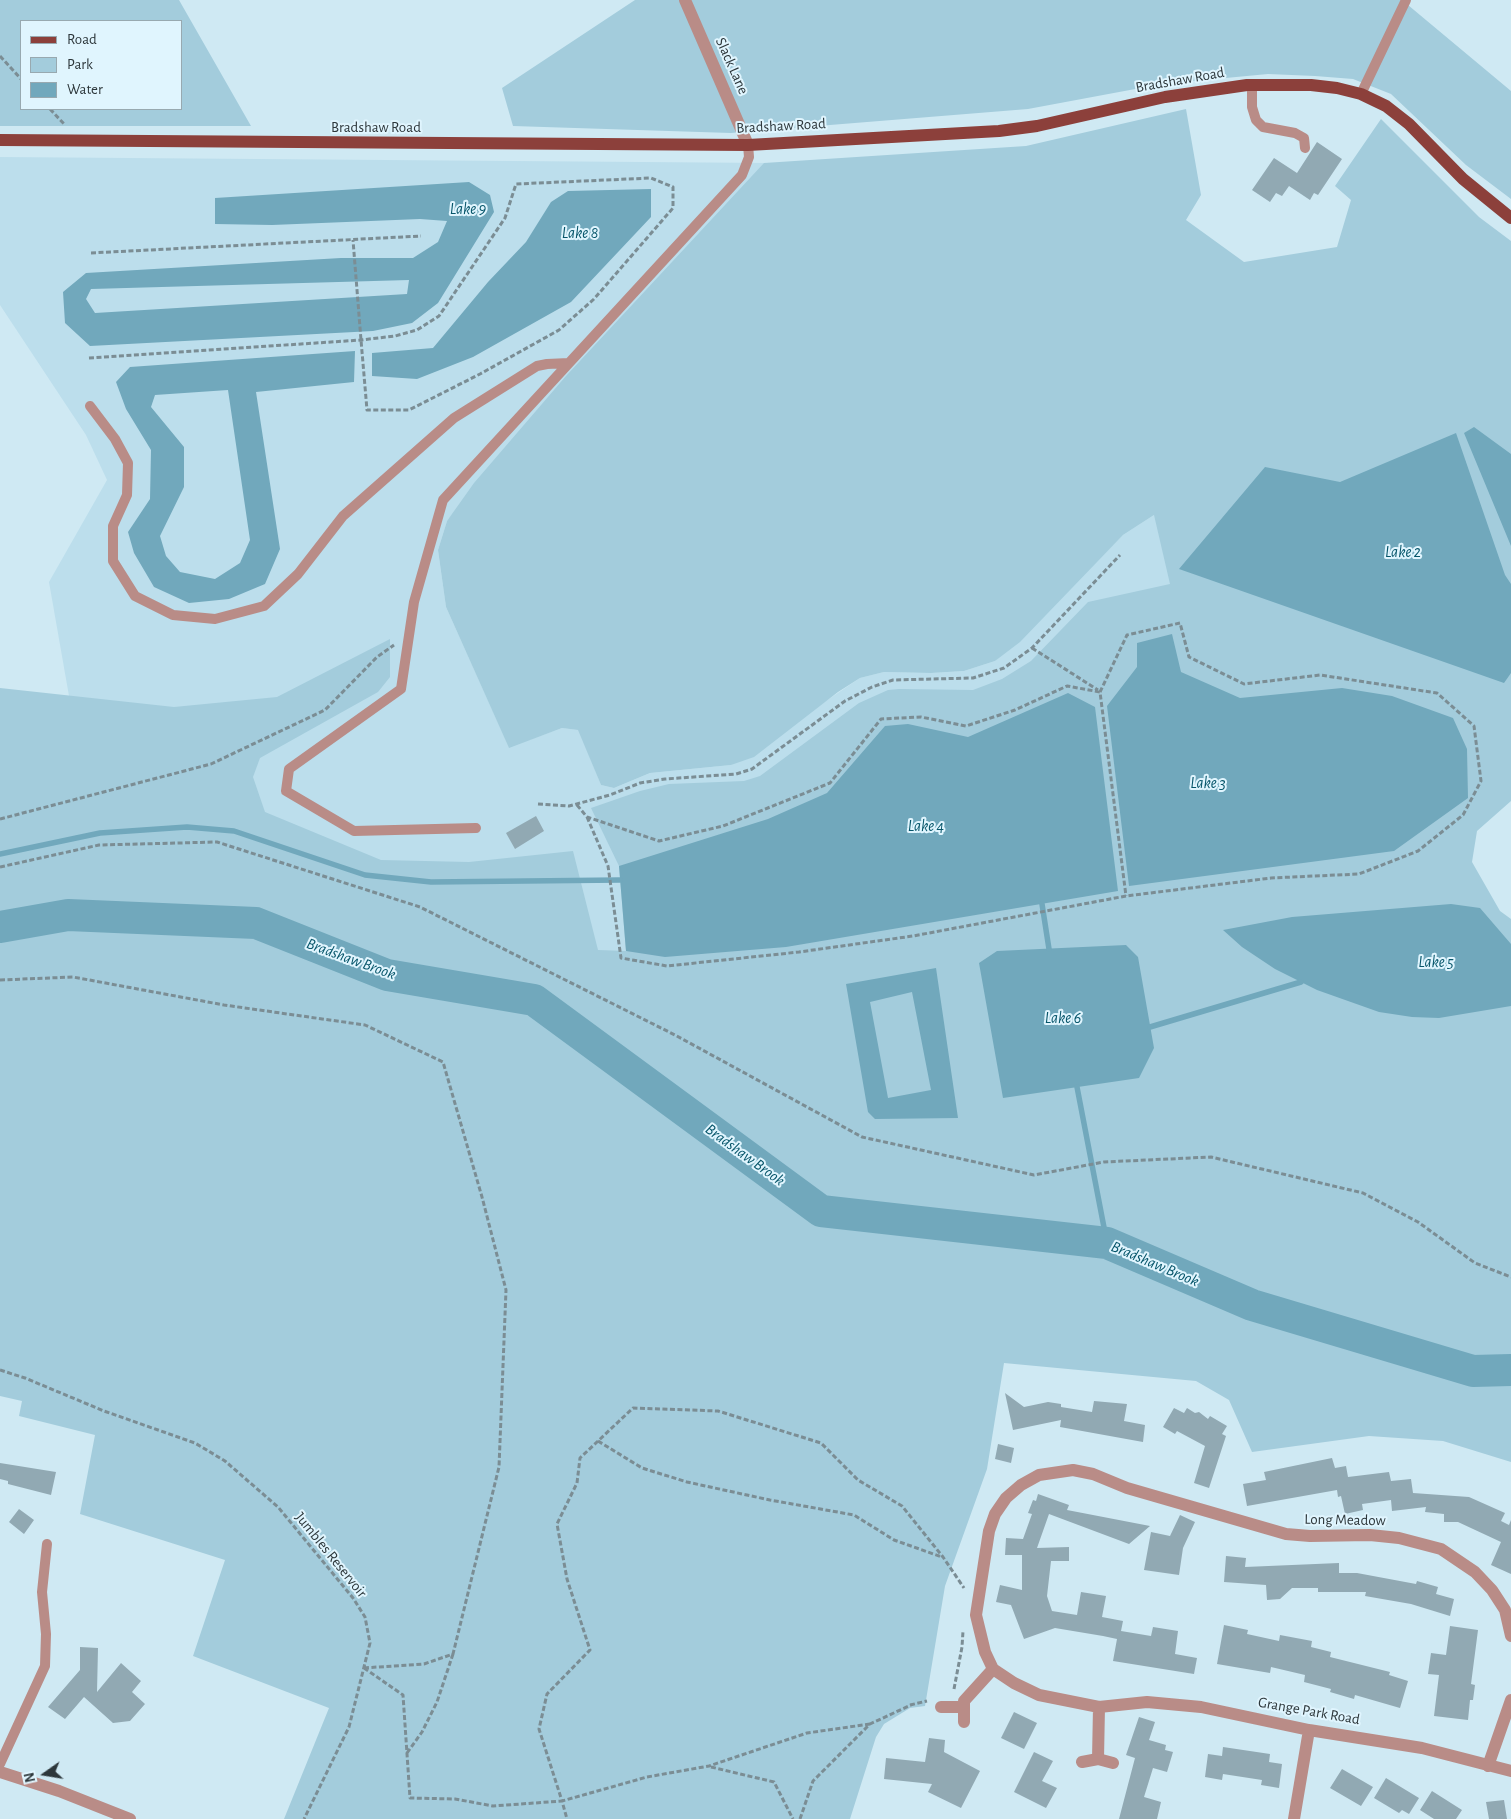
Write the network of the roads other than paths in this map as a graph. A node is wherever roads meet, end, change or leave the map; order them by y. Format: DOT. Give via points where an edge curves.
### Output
graph roads {
  1 [pos="685,0"];
  2 [pos="1406,0"];
  3 [pos="1252,85"];
  4 [pos="1361,94"];
  5 [pos="0,140"];
  6 [pos="748,145"];
  7 [pos="1305,148"];
  8 [pos="1511,218"];
  9 [pos="569,364"];
  10 [pos="90,406"];
  11 [pos="476,828"];
  12 [pos="47,1544"];
  13 [pos="1508,1610"];
  14 [pos="1511,1636"];
  15 [pos="993,1669"];
  16 [pos="1511,1700"];
  17 [pos="938,1703"];
  18 [pos="1099,1706"];
  19 [pos="963,1707"];
  20 [pos="964,1722"];
  21 [pos="1309,1730"];
  22 [pos="1098,1759"];
  23 [pos="1082,1762"];
  24 [pos="1113,1763"];
  25 [pos="0,1764"];
  26 [pos="1488,1766"];
  27 [pos="1511,1771"];
  28 [pos="0,1772"];
  29 [pos="130,1819"];
  30 [pos="1294,1819"];
  1 -- 6 [label="street, Slack Lane"];
  2 -- 4 [label="lane"];
  3 -- 4 [label="main road, Bradshaw Road" via="1310,85"];
  3 -- 6 [label="main road, Bradshaw Road" via="1165,97 1008,130"];
  3 -- 7 [label="lane" via="1256,120 1263,127 1304,138"];
  4 -- 8 [label="main road, Bradshaw Road" via="1386,106 1409,124 1463,179"];
  5 -- 6 [label="main road, Bradshaw Road"];
  6 -- 9 [label="lane" via="749,157 742,175"];
  9 -- 10 [label="lane" via="537,366 454,418 343,516 298,574 264,606 215,619 173,615 135,596 113,561 112,526 127,495 128,463"];
  9 -- 11 [label="lane" via="443,500 414,602 401,689 289,770 286,791 354,831"];
  12 -- 25 [label="lane" via="42,1592 46,1634 44,1666"];
  13 -- 14 [label="street, Long Meadow"];
  13 -- 15 [label="street, Long Meadow" via="1475,1572 1441,1550 1406,1540 1370,1535 1286,1534 1073,1470 1039,1475 1021,1485 1006,1498 988,1531 976,1615"];
  15 -- 18 [label="street, Grange Park Road" via="1039,1695"];
  15 -- 19 [label="street" via="972,1691"];
  16 -- 26 [label="street"];
  17 -- 19 [label="street"];
  18 -- 21 [label="street, Grange Park Road" via="1173,1702"];
  18 -- 22 [label="street"];
  19 -- 20 [label="street"];
  21 -- 26 [label="street, Grange Park Road" via="1414,1746"];
  21 -- 30 [label="street"];
  22 -- 23 [label="street"];
  22 -- 24 [label="street"];
  26 -- 27 [label="street, Grange Park Road"];
  28 -- 29 [label="street"];
}
